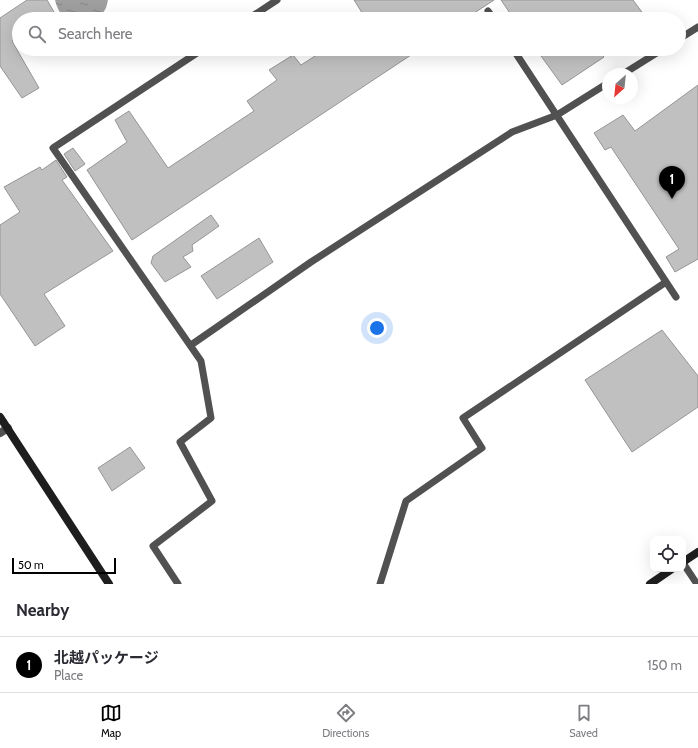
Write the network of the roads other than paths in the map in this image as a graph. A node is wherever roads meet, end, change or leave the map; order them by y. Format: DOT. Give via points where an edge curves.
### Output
graph roads {
  1 [pos="277,0"];
  2 [pos="259,12"];
  3 [pos="698,28"];
  4 [pos="686,35"];
  5 [pos="192,56"];
  6 [pos="518,56"];
  7 [pos="652,56"];
  8 [pos="633,68"];
  9 [pos="602,87"];
  10 [pos="557,115"];
  11 [pos="666,282"];
  12 [pos="676,297"];
  13 [pos="191,345"];
  14 [pos="0,417"];
  15 [pos="8,428"];
  16 [pos="0,433"];
  17 [pos="698,552"];
  18 [pos="686,560"];
  19 [pos="686,567"];
  20 [pos="668,572"];
  21 [pos="109,584"];
  22 [pos="178,584"];
  23 [pos="380,584"];
  24 [pos="650,584"];
  25 [pos="697,584"];
  1 -- 2 [label="lane"];
  3 -- 4 [label="lane"];
  5 -- 13 [label="lane" via="53,148"];
  6 -- 10 [label="lane"];
  7 -- 8 [label="lane"];
  9 -- 10 [label="lane"];
  10 -- 11 [label="lane"];
  10 -- 13 [label="lane" via="512,132 311,262"];
  11 -- 12 [label="lane"];
  11 -- 23 [label="lane" via="463,418 482,448 406,501"];
  13 -- 22 [label="lane" via="201,361 211,418 180,442 212,501 153,546"];
  14 -- 15 [label="street"];
  15 -- 16 [label="street"];
  15 -- 21 [label="street"];
  17 -- 18 [label="street"];
  19 -- 25 [label="lane"];
  20 -- 24 [label="street"];
}
